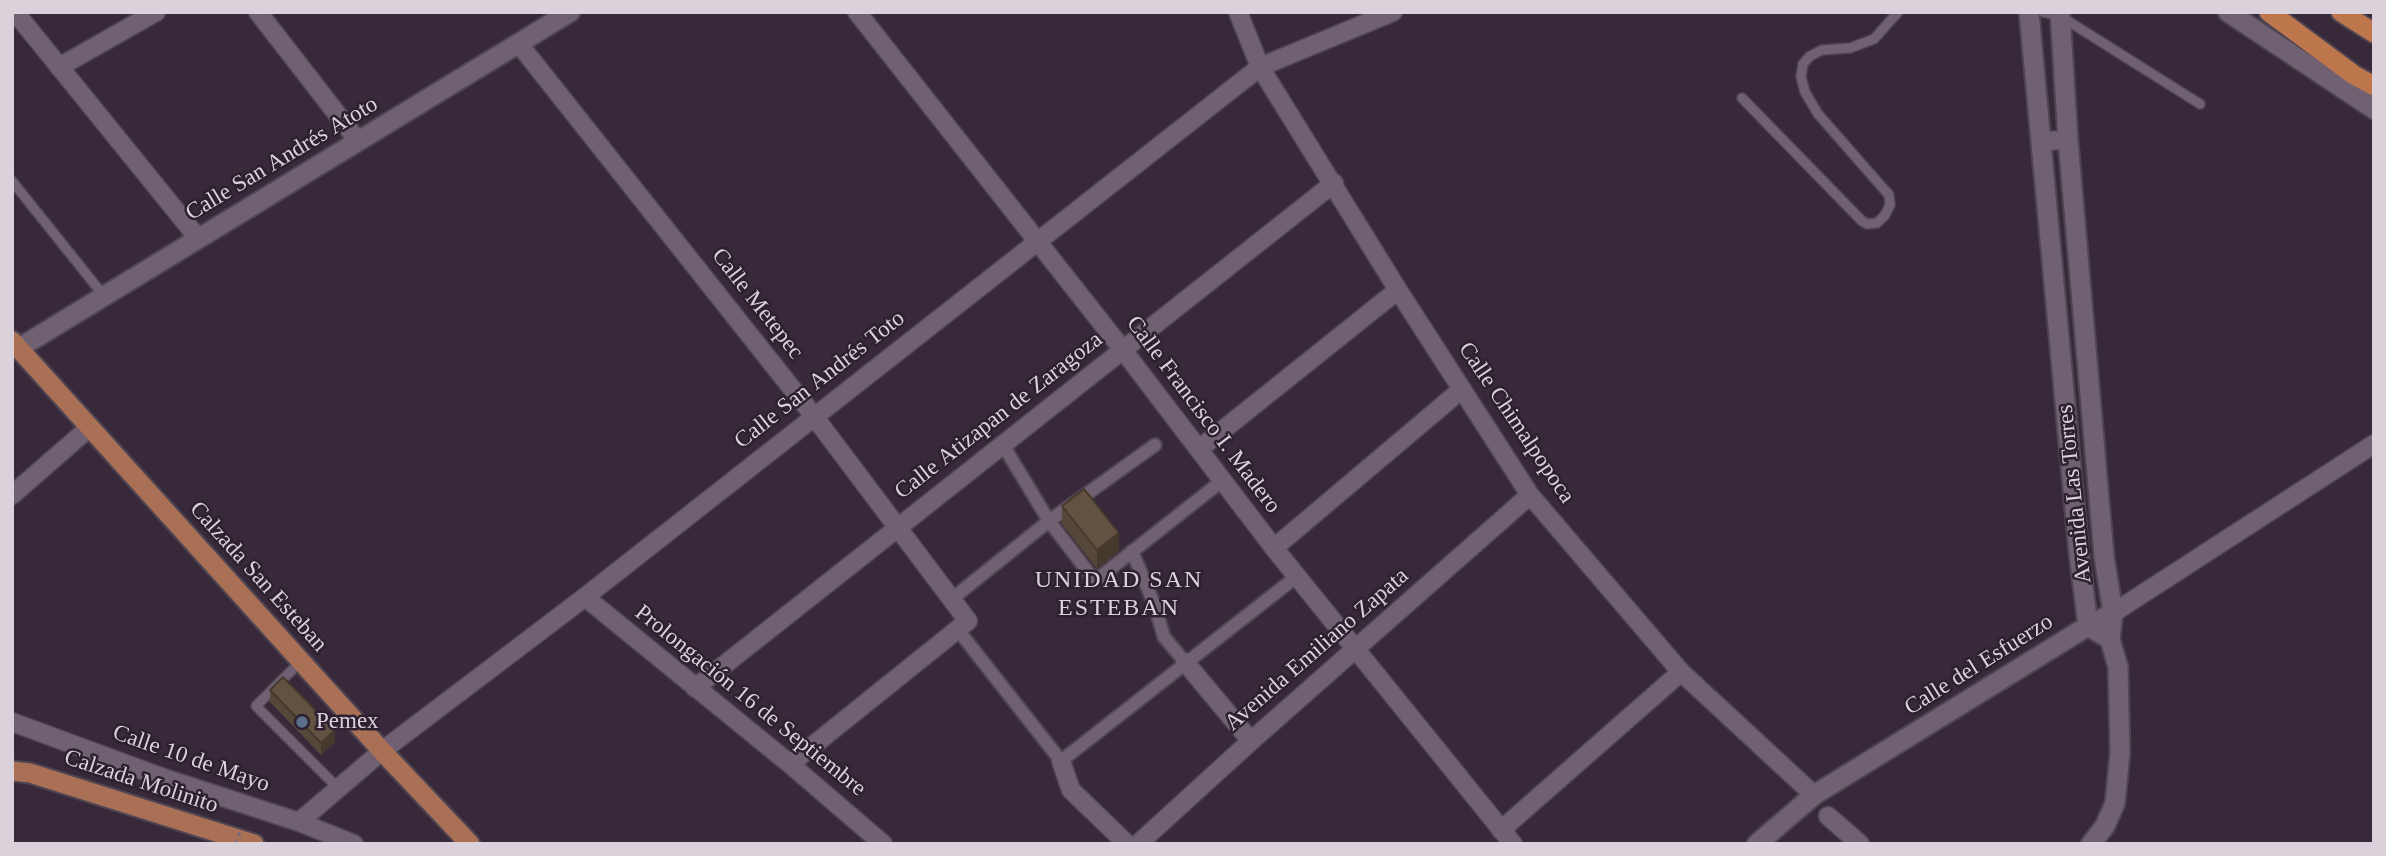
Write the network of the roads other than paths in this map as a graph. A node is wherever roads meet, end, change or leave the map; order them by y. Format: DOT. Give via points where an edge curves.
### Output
graph roads {
  1 [pos="15,12"];
  2 [pos="156,12"];
  3 [pos="258,12"];
  4 [pos="570,12"];
  5 [pos="857,12"];
  6 [pos="1238,12"];
  7 [pos="1393,12"];
  8 [pos="1898,12"];
  9 [pos="2029,12"];
  10 [pos="2228,12"];
  11 [pos="2269,12"];
  12 [pos="2341,12"];
  13 [pos="2055,14"];
  14 [pos="2374,33"];
  15 [pos="519,44"];
  16 [pos="59,67"];
  17 [pos="1260,67"];
  18 [pos="2354,75"];
  19 [pos="2374,86"];
  20 [pos="2374,92"];
  21 [pos="1742,98"];
  22 [pos="2200,104"];
  23 [pos="2374,109"];
  24 [pos="2068,140"];
  25 [pos="358,141"];
  26 [pos="2041,141"];
  27 [pos="12,181"];
  28 [pos="1334,183"];
  29 [pos="198,238"];
  30 [pos="1037,242"];
  31 [pos="2078,256"];
  32 [pos="2051,258"];
  33 [pos="1398,290"];
  34 [pos="104,296"];
  35 [pos="2085,344"];
  36 [pos="16,345"];
  37 [pos="2059,345"];
  38 [pos="1123,350"];
  39 [pos="1461,390"];
  40 [pos="813,415"];
  41 [pos="90,427"];
  42 [pos="2374,444"];
  43 [pos="1003,445"];
  44 [pos="1155,445"];
  45 [pos="1199,449"];
  46 [pos="1223,480"];
  47 [pos="12,495"];
  48 [pos="1530,495"];
  49 [pos="1049,521"];
  50 [pos="898,527"];
  51 [pos="1274,548"];
  52 [pos="1132,551"];
  53 [pos="1296,577"];
  54 [pos="584,597"];
  55 [pos="953,598"];
  56 [pos="2113,613"];
  57 [pos="2088,626"];
  58 [pos="958,630"];
  59 [pos="2110,639"];
  60 [pos="1355,650"];
  61 [pos="302,661"];
  62 [pos="1185,662"];
  63 [pos="1681,672"];
  64 [pos="695,688"];
  65 [pos="12,722"];
  66 [pos="1251,741"];
  67 [pos="382,751"];
  68 [pos="1060,761"];
  69 [pos="790,764"];
  70 [pos="12,771"];
  71 [pos="338,788"];
  72 [pos="1814,795"];
  73 [pos="1828,816"];
  74 [pos="299,822"];
  75 [pos="1507,837"];
  76 [pos="254,844"];
  77 [pos="354,844"];
  78 [pos="470,844"];
  79 [pos="883,844"];
  80 [pos="1126,844"];
  81 [pos="1138,844"];
  82 [pos="1757,844"];
  83 [pos="1860,844"];
  84 [pos="2091,844"];
  1 -- 16 [label="street"];
  2 -- 16 [label="street"];
  3 -- 25 [label="street"];
  4 -- 15 [label="main road, Calle San Andrés Atoto"];
  5 -- 30 [label="street, Calle Francisco I. Madero"];
  6 -- 17 [label="street, Calle Chimalpopoca"];
  7 -- 17 [label="street, Calle San Andrés Toto"];
  8 -- 21 [label="lane" via="1874,39 1811,56 1803,64 1801,77 1818,114 1889,195 1890,205 1877,223 1862,221"];
  9 -- 26 [label="main road, Avenida Las Torres"];
  10 -- 23 [label="main road"];
  11 -- 18 [label="highway"];
  12 -- 14 [label="highway"];
  13 -- 22 [label="lane"];
  13 -- 24 [label="main road, Avenida Las Torres"];
  15 -- 25 [label="main road, Calle San Andrés Atoto"];
  15 -- 40 [label="street, Calle Metepec"];
  16 -- 29 [label="street"];
  17 -- 28 [label="street, Calle Chimalpopoca"];
  17 -- 30 [label="street, Calle San Andrés Toto"];
  18 -- 19 [label="highway"];
  18 -- 20 [label="highway"];
  24 -- 26 [label="street"];
  24 -- 31 [label="main road, Avenida Las Torres"];
  25 -- 29 [label="main road, Calle San Andrés Atoto"];
  26 -- 32 [label="main road, Avenida Las Torres"];
  27 -- 34 [label="lane"];
  28 -- 33 [label="street, Calle Chimalpopoca"];
  28 -- 38 [label="street, Calle Atizapan de Zaragoza"];
  29 -- 34 [label="main road, Calle San Andrés Atoto"];
  30 -- 38 [label="street, Calle Francisco I. Madero"];
  30 -- 40 [label="street, Calle San Andrés Toto"];
  31 -- 32 [label="street"];
  31 -- 35 [label="main road, Avenida Las Torres"];
  32 -- 37 [label="main road, Avenida Las Torres"];
  33 -- 39 [label="street, Calle Chimalpopoca"];
  33 -- 45 [label="street"];
  34 -- 36 [label="main road, Calle San Andrés Atoto"];
  35 -- 37 [label="street"];
  35 -- 56 [label="main road, Avenida Las Torres"];
  36 -- 41 [label="main road, Calzada San Esteban"];
  37 -- 57 [label="main road, Avenida Las Torres"];
  38 -- 43 [label="street, Calle Atizapan de Zaragoza"];
  38 -- 45 [label="street, Calle Francisco I. Madero"];
  39 -- 48 [label="street, Calle Chimalpopoca"];
  39 -- 51 [label="street"];
  40 -- 50 [label="street, Calle Metepec"];
  40 -- 54 [label="street, Calle San Andrés Toto"];
  41 -- 47 [label="street"];
  41 -- 61 [label="main road, Calzada San Esteban"];
  42 -- 56 [label="street, Calle del Esfuerzo"];
  43 -- 49 [label="street"];
  43 -- 50 [label="street, Calle Atizapan de Zaragoza"];
  44 -- 49 [label="street"];
  45 -- 46 [label="street, Calle Francisco I. Madero"];
  46 -- 51 [label="street, Calle Francisco I. Madero"];
  46 -- 52 [label="street"];
  48 -- 60 [label="street, Avenida Emiliano Zapata"];
  48 -- 63 [label="street, Calle Chimalpopoca"];
  49 -- 52 [label="street" via="1095,581"];
  49 -- 55 [label="street"];
  50 -- 55 [label="street, Calle Metepec"];
  50 -- 64 [label="street, Calle Atizapan de Zaragoza"];
  51 -- 53 [label="street, Calle Francisco I. Madero"];
  52 -- 62 [label="street" via="1164,637"];
  53 -- 60 [label="street, Calle Francisco I. Madero"];
  53 -- 62 [label="street"];
  54 -- 64 [label="street, Prolongación 16 de Septiembre"];
  54 -- 67 [label="street, Calle San Andrés Toto"];
  55 -- 58 [label="street, Calle Metepec" via="968,621"];
  56 -- 57 [label="main road, Calle del Esfuerzo"];
  56 -- 59 [label="main road, Avenida Las Torres"];
  57 -- 59 [label="main road"];
  57 -- 72 [label="main road, Calle del Esfuerzo"];
  58 -- 68 [label="street"];
  58 -- 69 [label="street"];
  59 -- 84 [label="main road" via="2118,667 2120,753 2115,803"];
  60 -- 66 [label="street, Avenida Emiliano Zapata"];
  60 -- 75 [label="street, Calle Francisco I. Madero"];
  61 -- 67 [label="main road, Calzada San Esteban"];
  61 -- 71 [label="lane" via="256,706"];
  62 -- 66 [label="street"];
  62 -- 68 [label="street"];
  63 -- 72 [label="street, Calle Chimalpopoca"];
  63 -- 75 [label="street"];
  64 -- 69 [label="street, Prolongación 16 de Septiembre"];
  65 -- 74 [label="street, Calle 10 de Mayo"];
  66 -- 81 [label="street, Avenida Emiliano Zapata"];
  67 -- 71 [label="street, Calle San Andrés Toto"];
  67 -- 78 [label="main road, Calzada San Esteban"];
  68 -- 80 [label="street" via="1071,790"];
  69 -- 79 [label="street, Prolongación 16 de Septiembre"];
  70 -- 76 [label="main road, Calzada Molinito"];
  71 -- 74 [label="street, Calle San Andrés Toto"];
  72 -- 82 [label="main road, Calle del Esfuerzo"];
  73 -- 83 [label="street"];
  74 -- 77 [label="street, Calle 10 de Mayo"];
}
